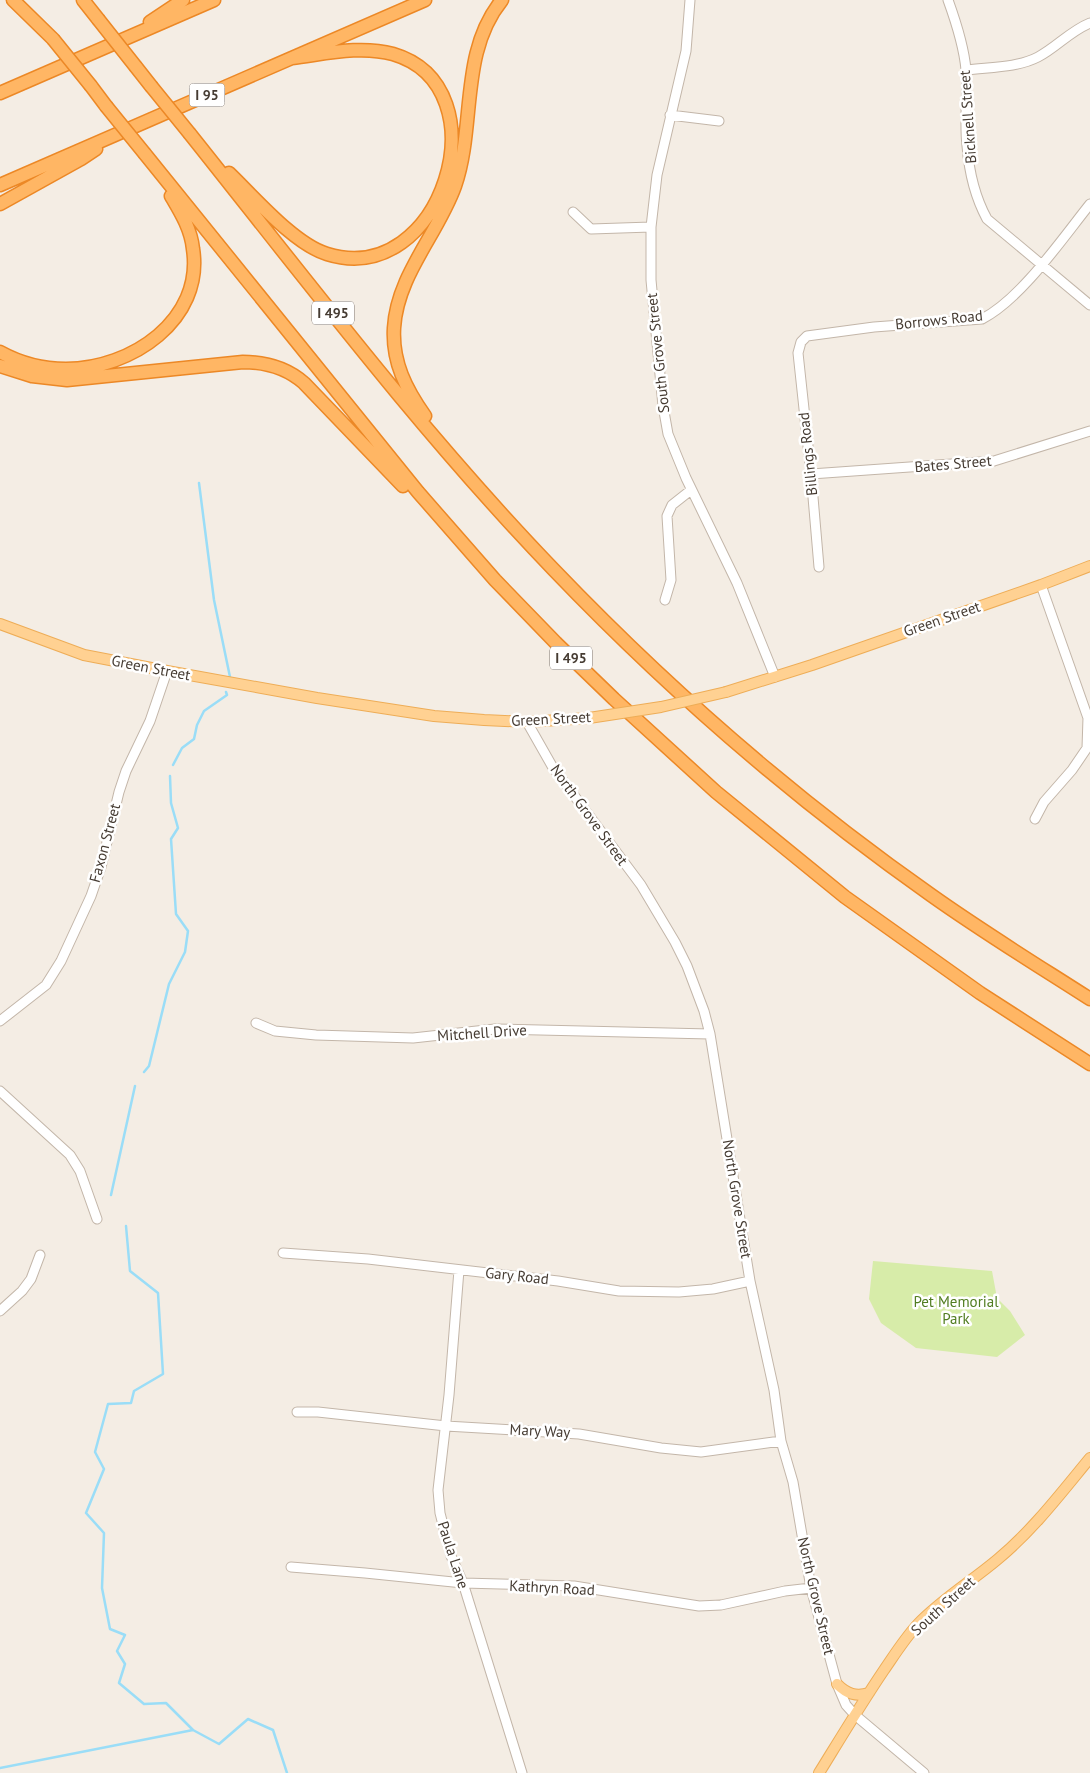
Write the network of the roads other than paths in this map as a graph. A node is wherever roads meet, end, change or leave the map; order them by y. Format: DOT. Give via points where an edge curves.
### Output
graph roads {
  1 [pos="13,0"];
  2 [pos="22,0"];
  3 [pos="83,0"];
  4 [pos="183,0"];
  5 [pos="214,0"];
  6 [pos="425,0"];
  7 [pos="502,0"];
  8 [pos="948,0"];
  9 [pos="690,4"];
  10 [pos="1090,23"];
  11 [pos="133,35"];
  12 [pos="53,39"];
  13 [pos="292,58"];
  14 [pos="966,70"];
  15 [pos="0,93"];
  16 [pos="670,115"];
  17 [pos="719,121"];
  18 [pos="122,132"];
  19 [pos="190,134"];
  20 [pos="145,154"];
  21 [pos="0,185"];
  22 [pos="0,204"];
  23 [pos="1090,204"];
  24 [pos="573,212"];
  25 [pos="651,227"];
  26 [pos="1042,265"];
  27 [pos="1090,305"];
  28 [pos="801,342"];
  29 [pos="0,352"];
  30 [pos="0,366"];
  31 [pos="1090,431"];
  32 [pos="811,474"];
  33 [pos="478,488"];
  34 [pos="691,490"];
  35 [pos="476,558"];
  36 [pos="1090,566"];
  37 [pos="818,567"];
  38 [pos="1041,585"];
  39 [pos="665,600"];
  40 [pos="0,624"];
  41 [pos="168,672"];
  42 [pos="775,677"];
  43 [pos="527,722"];
  44 [pos="1035,819"];
  45 [pos="1090,999"];
  46 [pos="0,1022"];
  47 [pos="256,1023"];
  48 [pos="710,1034"];
  49 [pos="1090,1064"];
  50 [pos="0,1091"];
  51 [pos="97,1219"];
  52 [pos="284,1253"];
  53 [pos="40,1255"];
  54 [pos="459,1270"];
  55 [pos="750,1281"];
  56 [pos="0,1311"];
  57 [pos="297,1412"];
  58 [pos="446,1426"];
  59 [pos="782,1441"];
  60 [pos="1090,1458"];
  61 [pos="291,1567"];
  62 [pos="463,1583"];
  63 [pos="811,1588"];
  64 [pos="837,1684"];
  65 [pos="869,1693"];
  66 [pos="855,1715"];
  67 [pos="522,1773"];
  68 [pos="819,1773"];
  69 [pos="924,1773"];
  1 -- 12 [label="highway"];
  2 -- 12 [label="highway, I 495"];
  3 -- 19 [label="highway, I 495, bridge"];
  4 -- 11 [label="highway"];
  5 -- 11 [label="highway"];
  6 -- 13 [label="highway, I 95"];
  7 -- 33 [label="highway" via="478,47 456,183 404,286 394,329 397,361 406,386"];
  8 -- 14 [label="street, Bicknell Street" via="956,21"];
  9 -- 16 [label="street, South Grove Street" via="686,51"];
  10 -- 14 [label="street" via="1025,63"];
  11 -- 15 [label="highway"];
  12 -- 20 [label="highway, I 495, bridge"];
  13 -- 18 [label="highway, I 95"];
  13 -- 19 [label="highway" via="355,50 387,53 418,67 439,88 450,123 447,171 430,212 404,242 378,255 353,258 331,256 311,248 294,236"];
  14 -- 26 [label="street, Bicknell Street" via="967,146 980,206 987,219"];
  16 -- 17 [label="street"];
  16 -- 25 [label="street, South Grove Street" via="657,175"];
  18 -- 21 [label="highway, I 95"];
  18 -- 22 [label="highway"];
  19 -- 33 [label="highway, I 495" via="406,404"];
  20 -- 29 [label="highway" via="182,216 192,241 193,282 180,312 145,345 124,357 94,366 67,369 41,366"];
  20 -- 35 [label="highway, I 495" via="393,462"];
  23 -- 26 [label="street, Borrows Road"];
  24 -- 25 [label="street" via="591,229"];
  25 -- 34 [label="street, South Grove Street" via="651,280 663,406 668,434"];
  26 -- 27 [label="street, Bicknell Street"];
  26 -- 28 [label="street, Borrows Road" via="993,314 982,319 874,327 807,336"];
  28 -- 32 [label="street, Billings Road" via="798,353"];
  30 -- 35 [label="highway" via="32,376 67,380 242,362 285,370 309,387"];
  31 -- 32 [label="street, Bates Street" via="994,461"];
  32 -- 37 [label="street, Billings Road"];
  33 -- 45 [label="highway, I 495" via="613,629 758,761 911,881"];
  34 -- 39 [label="street" via="672,505 667,516 671,580"];
  34 -- 42 [label="street, South Grove Street" via="737,583"];
  35 -- 49 [label="highway, I 495" via="614,700 758,828 867,913 980,993"];
  36 -- 38 [label="main road, Green Street"];
  38 -- 42 [label="main road, Green Street"];
  38 -- 44 [label="street" via="1088,718 1086,748 1044,802"];
  40 -- 41 [label="main road, Green Street" via="84,655"];
  41 -- 43 [label="main road, Green Street" via="434,716"];
  41 -- 46 [label="street, Faxon Street" via="119,792 91,896 61,961 46,985"];
  42 -- 43 [label="main road, Green Street, bridge" via="654,708 588,718"];
  43 -- 48 [label="street, North Grove Street" via="556,771 641,885 687,966"];
  47 -- 48 [label="street, Mitchell Drive" via="276,1031 316,1035 413,1038 495,1029"];
  48 -- 55 [label="street, North Grove Street"];
  50 -- 51 [label="street" via="70,1155 80,1171"];
  52 -- 54 [label="street, Gary Road"];
  53 -- 56 [label="street" via="31,1279"];
  54 -- 55 [label="street, Gary Road" via="619,1291 678,1292"];
  54 -- 58 [label="street, Paula Lane"];
  55 -- 59 [label="street, North Grove Street"];
  57 -- 58 [label="street, Mary Way"];
  58 -- 59 [label="street, Mary Way" via="579,1434 701,1452"];
  58 -- 62 [label="street, Paula Lane" via="438,1490 440,1513 451,1556"];
  59 -- 63 [label="street, North Grove Street" via="793,1482"];
  60 -- 65 [label="main road, South Street" via="998,1560 955,1591 918,1625"];
  61 -- 62 [label="street, Kathryn Road"];
  62 -- 63 [label="street, Kathryn Road" via="574,1586 699,1606 721,1605"];
  62 -- 67 [label="street, Paula Lane"];
  63 -- 64 [label="street, North Grove Street"];
  64 -- 65 [label="main road" via="851,1694"];
  64 -- 66 [label="street, North Grove Street" via="846,1705"];
  65 -- 66 [label="main road, South Street"];
  66 -- 68 [label="main road, South Street"];
  66 -- 69 [label="street, North Grove Street"];
}
